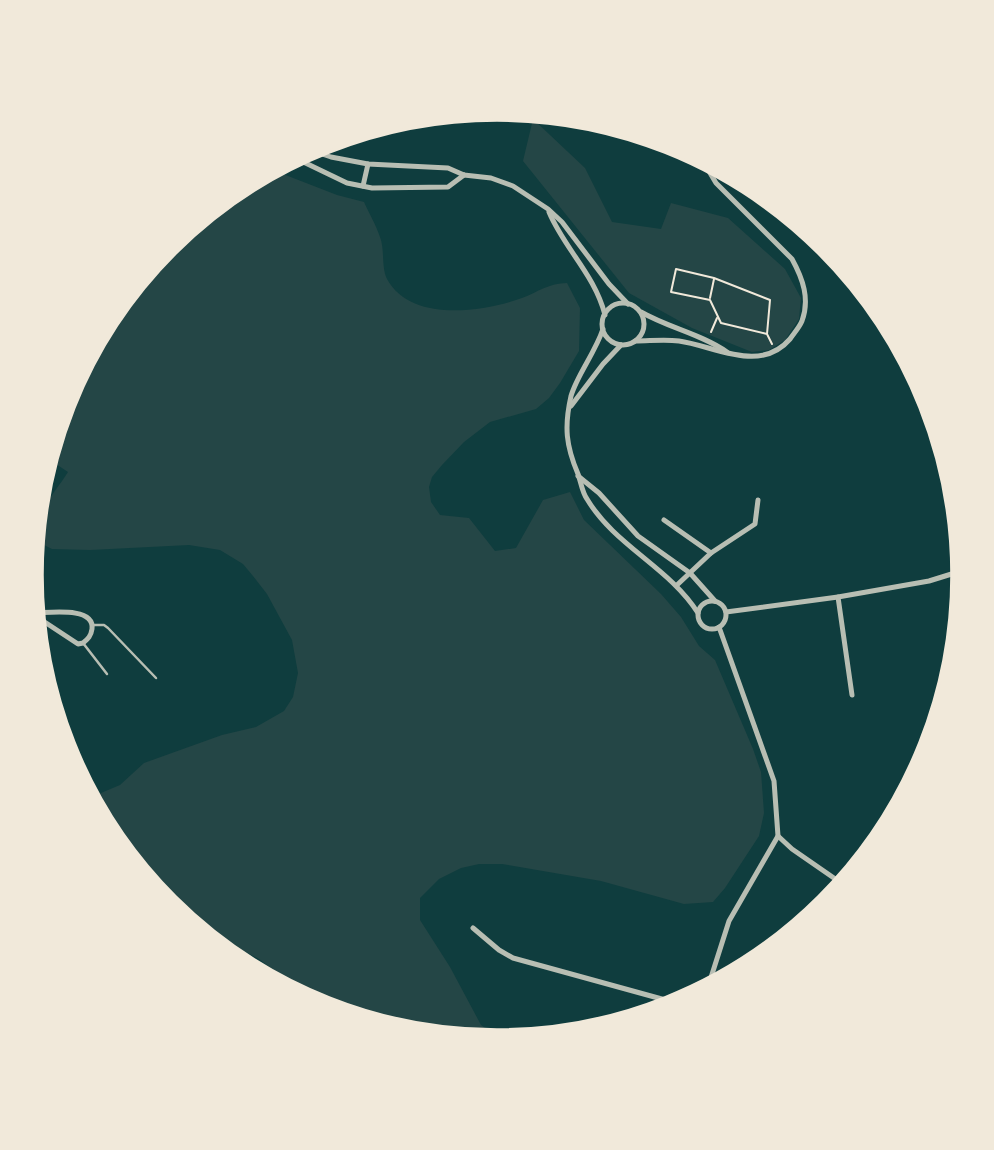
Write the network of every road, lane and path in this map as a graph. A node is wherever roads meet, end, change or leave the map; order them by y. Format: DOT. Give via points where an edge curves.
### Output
graph roads {
  1 [pos="324,155"];
  2 [pos="305,163"];
  3 [pos="368,163"];
  4 [pos="711,174"];
  5 [pos="464,175"];
  6 [pos="363,186"];
  7 [pos="548,209"];
  8 [pos="714,278"];
  9 [pos="710,300"];
  10 [pos="628,304"];
  11 [pos="639,311"];
  12 [pos="605,315"];
  13 [pos="717,317"];
  14 [pos="603,329"];
  15 [pos="767,334"];
  16 [pos="635,341"];
  17 [pos="707,341"];
  18 [pos="621,345"];
  19 [pos="776,351"];
  20 [pos="730,353"];
  21 [pos="570,408"];
  22 [pos="578,475"];
  23 [pos="758,500"];
  24 [pos="616,512"];
  25 [pos="664,520"];
  26 [pos="604,522"];
  27 [pos="711,553"];
  28 [pos="690,573"];
  29 [pos="952,574"];
  30 [pos="677,585"];
  31 [pos="838,597"];
  32 [pos="715,601"];
  33 [pos="726,612"];
  34 [pos="698,613"];
  35 [pos="44,614"];
  36 [pos="45,622"];
  37 [pos="93,625"];
  38 [pos="719,626"];
  39 [pos="83,643"];
  40 [pos="107,674"];
  41 [pos="156,678"];
  42 [pos="852,695"];
  43 [pos="779,836"];
  44 [pos="835,879"];
  45 [pos="473,928"];
  46 [pos="712,976"];
  47 [pos="661,999"];
  1 -- 3 [label="street"];
  2 -- 6 [label="street"];
  3 -- 5 [label="street" via="448,168"];
  3 -- 6 [label="street"];
  4 -- 19 [label="street" via="799,271 806,299 801,324"];
  5 -- 6 [label="street" via="448,187"];
  5 -- 7 [label="street" via="513,186"];
  7 -- 10 [label="street"];
  7 -- 12 [label="street" via="592,280"];
  8 -- 9 [label="path"];
  8 -- 9 [label="path" via="676,269 671,292"];
  8 -- 15 [label="path" via="770,300"];
  9 -- 13 [label="path"];
  10 -- 11 [label="street"];
  10 -- 12 [label="street" via="615,305"];
  11 -- 16 [label="street" via="643,329"];
  11 -- 17 [label="street"];
  12 -- 14 [label="street"];
  13 -- 15 [label="path" via="722,323"];
  13 -- 17 [label="path"];
  14 -- 18 [label="street" via="610,340"];
  14 -- 21 [label="street" via="573,389"];
  15 -- 19 [label="path"];
  16 -- 18 [label="street"];
  16 -- 20 [label="street" via="680,341"];
  17 -- 20 [label="street"];
  18 -- 21 [label="street"];
  19 -- 20 [label="street" via="743,357"];
  21 -- 22 [label="street" via="566,441"];
  22 -- 24 [label="street"];
  22 -- 26 [label="street" via="584,496"];
  23 -- 27 [label="street" via="755,524"];
  24 -- 26 [label="street" via="608,514"];
  24 -- 28 [label="street" via="638,536"];
  25 -- 27 [label="street"];
  26 -- 30 [label="street"];
  27 -- 28 [label="street"];
  28 -- 30 [label="street"];
  28 -- 32 [label="street"];
  29 -- 31 [label="street"];
  30 -- 34 [label="street"];
  31 -- 33 [label="street"];
  31 -- 42 [label="street"];
  32 -- 33 [label="street"];
  32 -- 34 [label="street" via="704,603"];
  33 -- 38 [label="street"];
  34 -- 38 [label="street" via="706,627"];
  35 -- 37 [label="street" via="79,613"];
  36 -- 39 [label="street" via="70,641"];
  37 -- 39 [label="street"];
  37 -- 41 [label="lane" via="108,628"];
  38 -- 43 [label="street" via="774,782"];
  39 -- 40 [label="lane"];
  43 -- 44 [label="street"];
  43 -- 46 [label="street" via="729,921"];
  45 -- 47 [label="street" via="513,958"];
}
